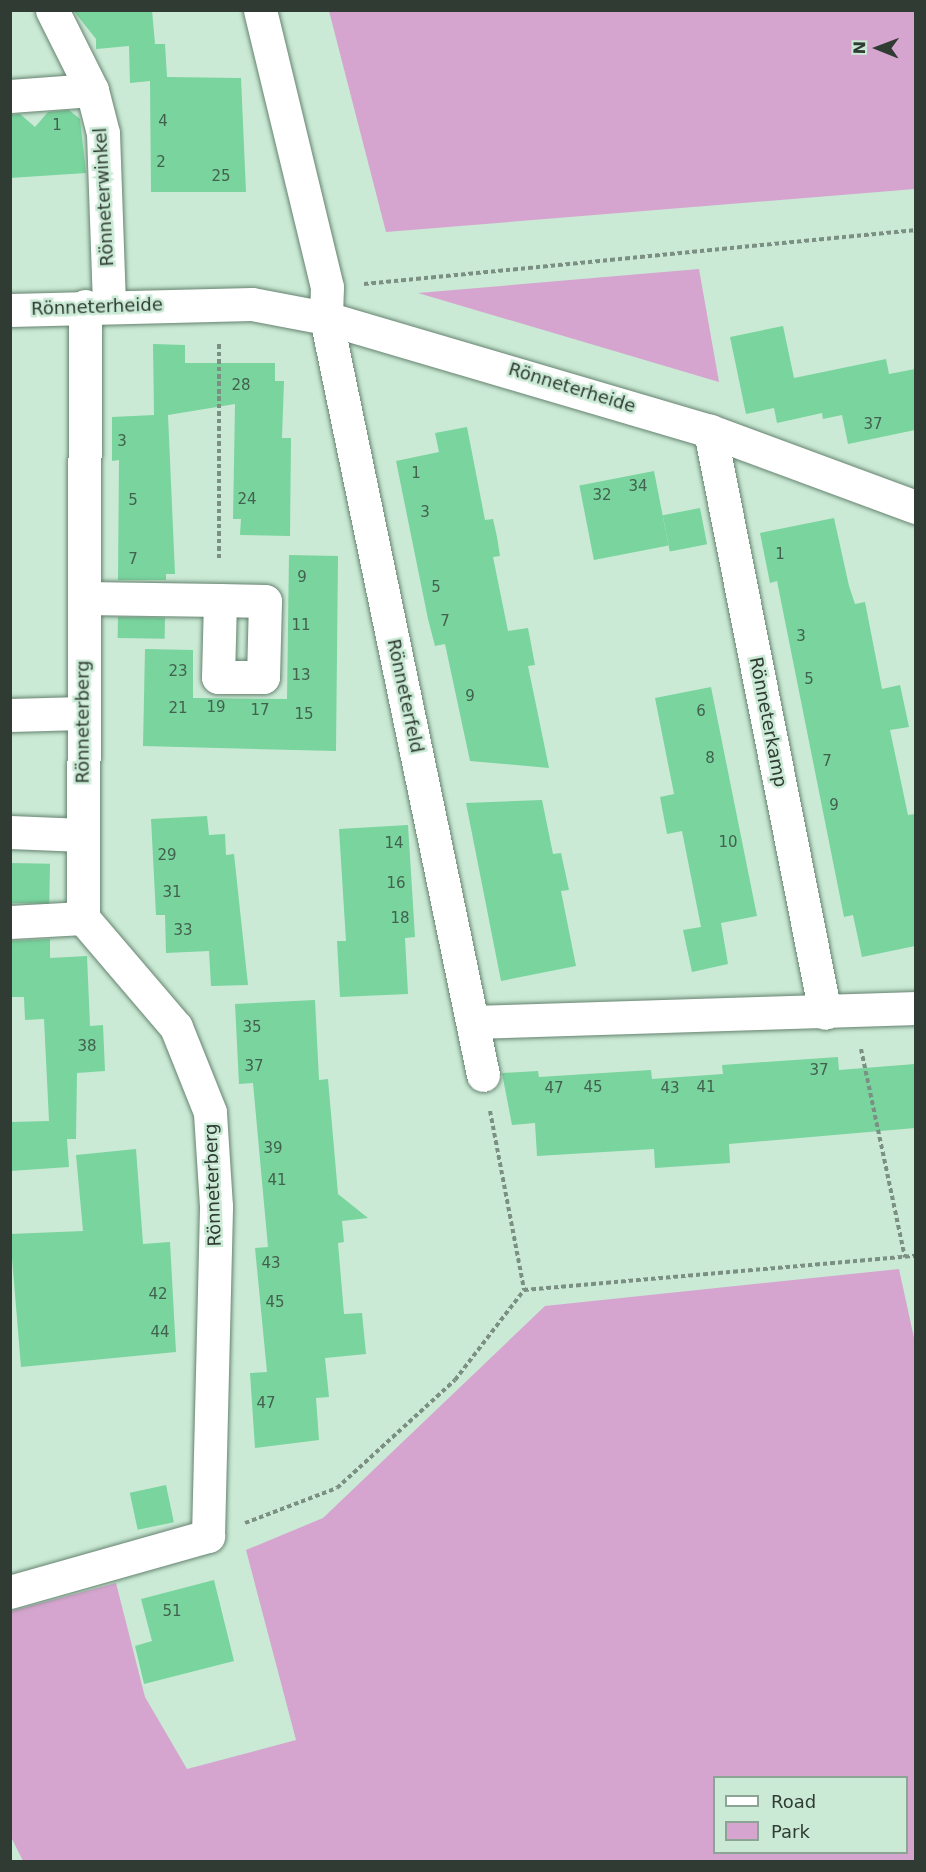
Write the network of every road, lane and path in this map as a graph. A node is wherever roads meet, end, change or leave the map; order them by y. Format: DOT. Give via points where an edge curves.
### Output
graph roads {
  1 [pos="52,10"];
  2 [pos="260,10"];
  3 [pos="92,90"];
  4 [pos="10,96"];
  5 [pos="915,230"];
  6 [pos="326,303"];
  7 [pos="220,304"];
  8 [pos="97,305"];
  9 [pos="10,310"];
  10 [pos="710,430"];
  11 [pos="915,507"];
  12 [pos="84,598"];
  13 [pos="220,600"];
  14 [pos="84,713"];
  15 [pos="10,715"];
  16 [pos="10,832"];
  17 [pos="83,836"];
  18 [pos="83,918"];
  19 [pos="10,922"];
  20 [pos="915,1008"];
  21 [pos="839,1013"];
  22 [pos="474,1022"];
  23 [pos="483,1075"];
  24 [pos="915,1256"];
  25 [pos="905,1257"];
  26 [pos="524,1290"];
  27 [pos="208,1536"];
  28 [pos="10,1592"];
  1 -- 3 [label="street, Rönneterwinkel"];
  2 -- 6 [label="street, Rönneterfeld"];
  3 -- 4 [label="street"];
  3 -- 8 [label="street, Rönneterwinkel" via="104,134"];
  5 -- 6 [label="path"];
  6 -- 7 [label="street, Rönneterheide"];
  6 -- 10 [label="street, Rönneterheide"];
  6 -- 22 [label="street, Rönneterfeld"];
  7 -- 8 [label="street, Rönneterheide"];
  7 -- 13 [label="path"];
  8 -- 9 [label="street, Rönneterheide"];
  8 -- 12 [label="street, Rönneterberg"];
  10 -- 11 [label="street, Rönneterheide"];
  10 -- 21 [label="street, Rönneterkamp"];
  12 -- 13 [label="street"];
  12 -- 14 [label="street, Rönneterberg"];
  14 -- 15 [label="street"];
  14 -- 17 [label="street, Rönneterberg"];
  16 -- 17 [label="street"];
  17 -- 18 [label="street, Rönneterberg"];
  18 -- 19 [label="street"];
  18 -- 27 [label="street, Rönneterberg" via="176,1027 210,1112 216,1206"];
  20 -- 21 [label="street"];
  21 -- 22 [label="street"];
  21 -- 25 [label="path"];
  22 -- 23 [label="street, Rönneterfeld"];
  23 -- 26 [label="path"];
  24 -- 25 [label="path"];
  25 -- 26 [label="path"];
  26 -- 27 [label="path" via="455,1380 337,1488"];
  27 -- 28 [label="street"];
}
